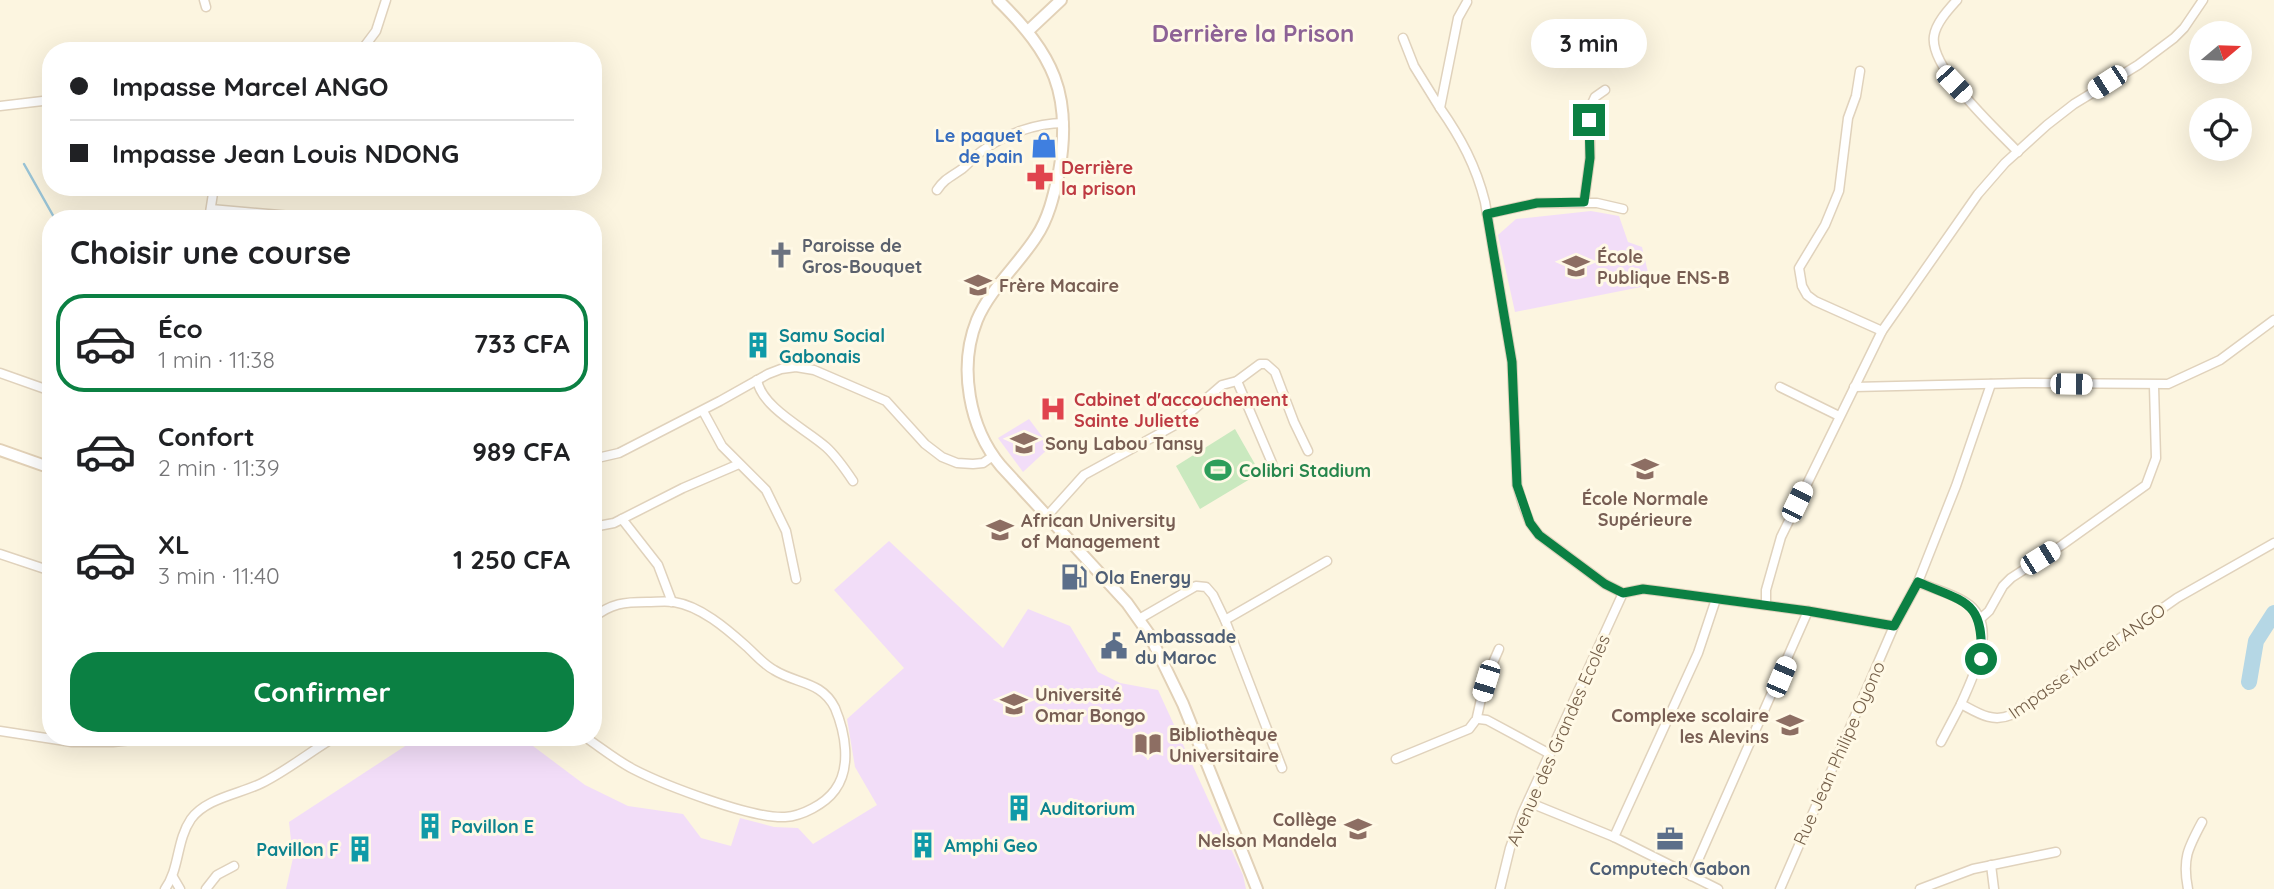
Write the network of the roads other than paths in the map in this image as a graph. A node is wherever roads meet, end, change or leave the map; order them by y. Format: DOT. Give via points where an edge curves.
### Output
graph roads {
  1 [pos="386,0"];
  2 [pos="998,0"];
  3 [pos="1061,0"];
  4 [pos="1957,0"];
  5 [pos="2203,0"];
  6 [pos="1467,2"];
  7 [pos="1028,31"];
  8 [pos="1403,38"];
  9 [pos="368,42"];
  10 [pos="1860,71"];
  11 [pos="1605,90"];
  12 [pos="42,101"];
  13 [pos="0,106"];
  14 [pos="1440,108"];
  15 [pos="1064,123"];
  16 [pos="2018,152"];
  17 [pos="937,190"];
  18 [pos="213,196"];
  19 [pos="1584,202"];
  20 [pos="211,209"];
  21 [pos="1623,209"];
  22 [pos="222,210"];
  23 [pos="1487,214"];
  24 [pos="2274,320"];
  25 [pos="1882,331"];
  26 [pos="0,373"];
  27 [pos="757,380"];
  28 [pos="1237,381"];
  29 [pos="1991,384"];
  30 [pos="2154,386"];
  31 [pos="1780,387"];
  32 [pos="1854,387"];
  33 [pos="42,388"];
  34 [pos="703,411"];
  35 [pos="1839,416"];
  36 [pos="0,450"];
  37 [pos="1308,451"];
  38 [pos="993,456"];
  39 [pos="602,457"];
  40 [pos="1272,463"];
  41 [pos="739,464"];
  42 [pos="42,465"];
  43 [pos="853,481"];
  44 [pos="1048,515"];
  45 [pos="622,519"];
  46 [pos="602,525"];
  47 [pos="2274,543"];
  48 [pos="0,554"];
  49 [pos="1327,561"];
  50 [pos="42,568"];
  51 [pos="796,579"];
  52 [pos="1918,582"];
  53 [pos="1623,593"];
  54 [pos="1716,599"];
  55 [pos="672,602"];
  56 [pos="1766,605"];
  57 [pos="1808,611"];
  58 [pos="602,612"];
  59 [pos="1139,619"];
  60 [pos="1225,620"];
  61 [pos="1979,620"];
  62 [pos="1894,626"];
  63 [pos="1499,649"];
  64 [pos="1961,704"];
  65 [pos="1477,719"];
  66 [pos="0,731"];
  67 [pos="42,737"];
  68 [pos="1941,742"];
  69 [pos="319,746"];
  70 [pos="598,746"];
  71 [pos="1550,754"];
  72 [pos="1396,759"];
  73 [pos="1282,768"];
  74 [pos="1528,802"];
  75 [pos="2202,822"];
  76 [pos="1614,837"];
  77 [pos="2056,852"];
  78 [pos="234,866"];
  79 [pos="1992,866"];
  80 [pos="1691,876"];
  81 [pos="173,877"];
  82 [pos="165,889"];
  83 [pos="180,889"];
  84 [pos="206,889"];
  85 [pos="1256,889"];
  86 [pos="1500,889"];
  87 [pos="1718,889"];
  88 [pos="1780,889"];
  89 [pos="1920,889"];
  90 [pos="1994,889"];
  91 [pos="2188,889"];
  1 -- 9 [label="street"];
  2 -- 7 [label="main road"];
  3 -- 7 [label="main road"];
  4 -- 16 [label="street" via="1938,26 1936,51 1954,84"];
  5 -- 16 [label="street" via="2174,38 2074,104"];
  6 -- 14 [label="street" via="1458,19"];
  7 -- 15 [label="main road" via="1051,68"];
  8 -- 14 [label="street"];
  10 -- 25 [label="street" via="1848,118 1839,191 1799,268 1799,277 1815,301"];
  11 -- 19 [label="street" via="1590,107"];
  12 -- 13 [label="street"];
  14 -- 23 [label="street" via="1466,149"];
  15 -- 17 [label="street" via="1042,124 1000,141 950,175"];
  15 -- 38 [label="main road" via="1063,150 1043,225 984,307 971,339 973,409"];
  16 -- 25 [label="street" via="1978,194"];
  18 -- 20 [label="street"];
  19 -- 21 [label="street"];
  19 -- 23 [label="street" via="1537,203"];
  20 -- 22 [label="street"];
  23 -- 53 [label="street" via="1512,362 1517,485 1523,505 1539,535"];
  24 -- 30 [label="street" via="2221,360 2182,380"];
  25 -- 32 [label="street"];
  26 -- 33 [label="street"];
  27 -- 34 [label="street"];
  27 -- 38 [label="street" via="781,369 814,370 886,401 942,457 973,464"];
  27 -- 43 [label="street" via="768,400 826,447"];
  28 -- 37 [label="street" via="1260,364 1271,367"];
  28 -- 40 [label="street"];
  28 -- 44 [label="street" via="1222,385 1177,424 1084,475"];
  29 -- 30 [label="street"];
  29 -- 32 [label="street"];
  29 -- 52 [label="street, Rue Jean Philipe Oyono"];
  30 -- 61 [label="street" via="2156,458 2146,485 2011,578"];
  31 -- 35 [label="street"];
  32 -- 35 [label="street"];
  34 -- 39 [label="street"];
  34 -- 41 [label="street" via="716,438"];
  35 -- 56 [label="street" via="1781,537"];
  36 -- 42 [label="main road"];
  38 -- 44 [label="main road"];
  41 -- 45 [label="street"];
  41 -- 51 [label="street" via="772,501 790,544"];
  44 -- 59 [label="main road"];
  45 -- 46 [label="street"];
  45 -- 55 [label="street" via="658,565"];
  47 -- 64 [label="street, Impasse Marcel ANGO" via="2177,598 2011,715 1990,719"];
  48 -- 50 [label="street"];
  49 -- 60 [label="street"];
  52 -- 61 [label="street" via="1967,603"];
  52 -- 62 [label="street, Rue Jean Philipe Oyono"];
  53 -- 54 [label="street" via="1643,589"];
  53 -- 71 [label="street, Avenue des Grandes Ecoles"];
  54 -- 56 [label="street"];
  54 -- 76 [label="street" via="1698,653"];
  55 -- 58 [label="street" via="619,602"];
  55 -- 70 [label="street" via="714,621 772,670 824,693 834,706 845,748 837,787 822,802 794,816 780,817 673,786"];
  56 -- 57 [label="street"];
  57 -- 62 [label="street"];
  57 -- 80 [label="street"];
  59 -- 60 [label="street" via="1196,586 1206,587 1213,595"];
  59 -- 85 [label="main road" via="1169,671"];
  60 -- 73 [label="street"];
  61 -- 64 [label="street" via="1981,659"];
  62 -- 88 [label="street, Rue Jean Philipe Oyono"];
  63 -- 65 [label="street"];
  64 -- 68 [label="street"];
  65 -- 71 [label="street"];
  65 -- 72 [label="street" via="1468,729"];
  66 -- 67 [label="street"];
  69 -- 81 [label="street" via="263,782 192,817 178,849"];
  71 -- 74 [label="street, Avenue des Grandes Ecoles"];
  74 -- 76 [label="street"];
  74 -- 86 [label="street, Avenue des Grandes Ecoles"];
  75 -- 91 [label="street" via="2186,854"];
  76 -- 80 [label="street"];
  77 -- 79 [label="street"];
  78 -- 84 [label="street" via="217,875"];
  79 -- 89 [label="street"];
  79 -- 90 [label="street"];
  80 -- 87 [label="street"];
  81 -- 82 [label="street"];
  81 -- 83 [label="street"];
}
